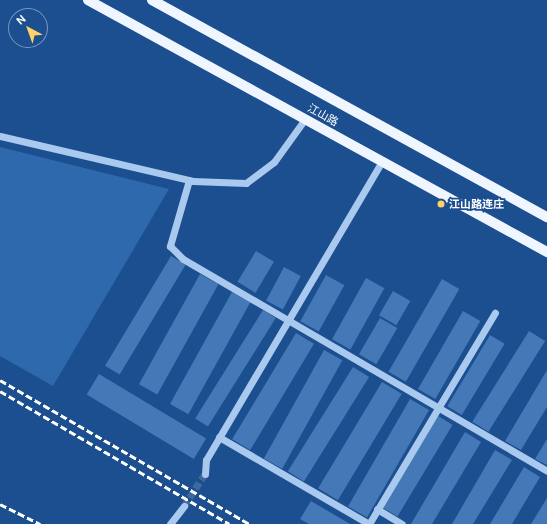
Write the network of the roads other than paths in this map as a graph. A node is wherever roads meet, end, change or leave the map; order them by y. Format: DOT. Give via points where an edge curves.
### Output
graph roads {
  1 [pos="88,0"];
  2 [pos="152,0"];
  3 [pos="305,119"];
  4 [pos="0,136"];
  5 [pos="382,161"];
  6 [pos="189,180"];
  7 [pos="547,217"];
  8 [pos="547,252"];
  9 [pos="496,313"];
  10 [pos="288,318"];
  11 [pos="439,407"];
  12 [pos="219,437"];
  13 [pos="547,471"];
  14 [pos="205,474"];
  15 [pos="184,506"];
  16 [pos="377,509"];
  17 [pos="170,524"];
  18 [pos="402,524"];
  1 -- 3 [label="main road, 江山路"];
  2 -- 7 [label="main road, 江山路"];
  3 -- 5 [label="main road, 江山路"];
  3 -- 6 [label="street" via="274,162 246,183"];
  4 -- 6 [label="street"];
  5 -- 8 [label="main road, 江山路"];
  5 -- 10 [label="street"];
  6 -- 10 [label="street" via="170,246"];
  9 -- 11 [label="street"];
  10 -- 11 [label="street"];
  10 -- 12 [label="street"];
  11 -- 13 [label="street"];
  11 -- 16 [label="street"];
  12 -- 14 [label="street" via="206,460"];
  12 -- 16 [label="street" via="369,524"];
  15 -- 17 [label="street"];
  16 -- 18 [label="street"];
}
